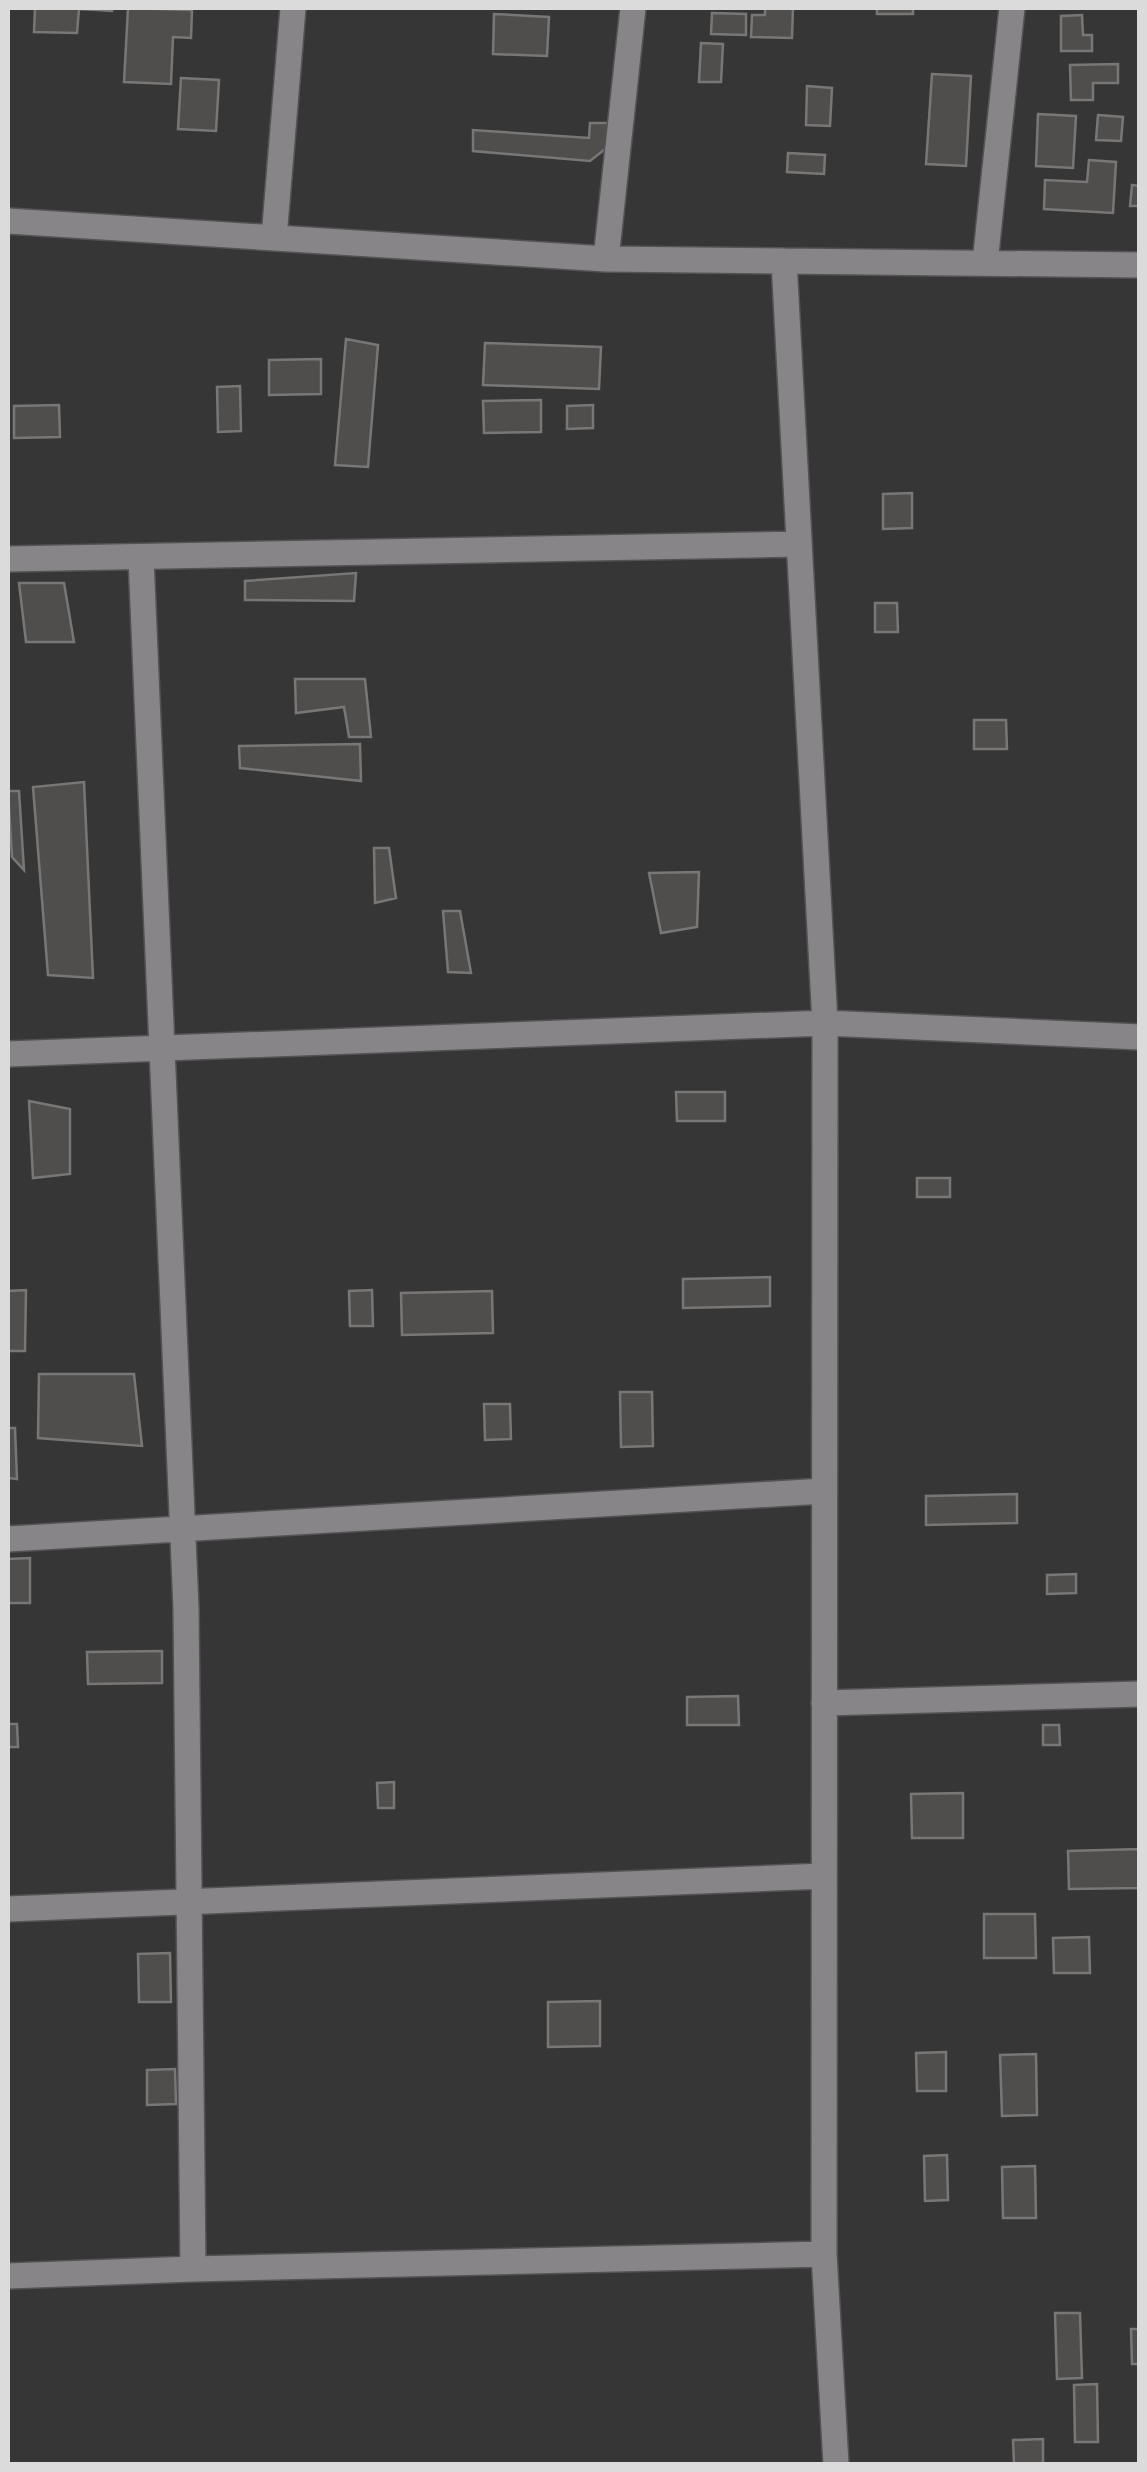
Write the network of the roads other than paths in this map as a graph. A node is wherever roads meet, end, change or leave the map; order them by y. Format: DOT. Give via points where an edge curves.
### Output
graph roads {
  1 [pos="293,8"];
  2 [pos="633,8"];
  3 [pos="1012,8"];
  4 [pos="8,221"];
  5 [pos="274,238"];
  6 [pos="606,258"];
  7 [pos="784,261"];
  8 [pos="986,263"];
  9 [pos="1140,264"];
  10 [pos="798,544"];
  11 [pos="141,558"];
  12 [pos="8,559"];
  13 [pos="825,1023"];
  14 [pos="1140,1037"];
  15 [pos="162,1048"];
  16 [pos="8,1054"];
  17 [pos="824,1491"];
  18 [pos="182,1529"];
  19 [pos="8,1539"];
  20 [pos="1140,1694"];
  21 [pos="824,1703"];
  22 [pos="824,1876"];
  23 [pos="189,1901"];
  24 [pos="8,1908"];
  25 [pos="824,2254"];
  26 [pos="193,2269"];
  27 [pos="8,2276"];
  28 [pos="836,2464"];
  1 -- 5 [label="street"];
  2 -- 6 [label="street"];
  3 -- 8 [label="street"];
  4 -- 5 [label="street"];
  5 -- 6 [label="street"];
  6 -- 7 [label="street"];
  7 -- 8 [label="street"];
  7 -- 10 [label="street"];
  8 -- 9 [label="street"];
  10 -- 11 [label="street"];
  10 -- 13 [label="street"];
  11 -- 12 [label="street"];
  11 -- 15 [label="street"];
  13 -- 14 [label="street"];
  13 -- 15 [label="street"];
  13 -- 17 [label="street"];
  15 -- 16 [label="street"];
  15 -- 18 [label="street"];
  17 -- 18 [label="street"];
  17 -- 21 [label="street"];
  18 -- 19 [label="street"];
  18 -- 23 [label="street"];
  20 -- 21 [label="street"];
  21 -- 22 [label="street"];
  22 -- 23 [label="street"];
  22 -- 25 [label="street"];
  23 -- 24 [label="street"];
  23 -- 26 [label="street"];
  25 -- 26 [label="street"];
  25 -- 28 [label="street"];
  26 -- 27 [label="street"];
}
